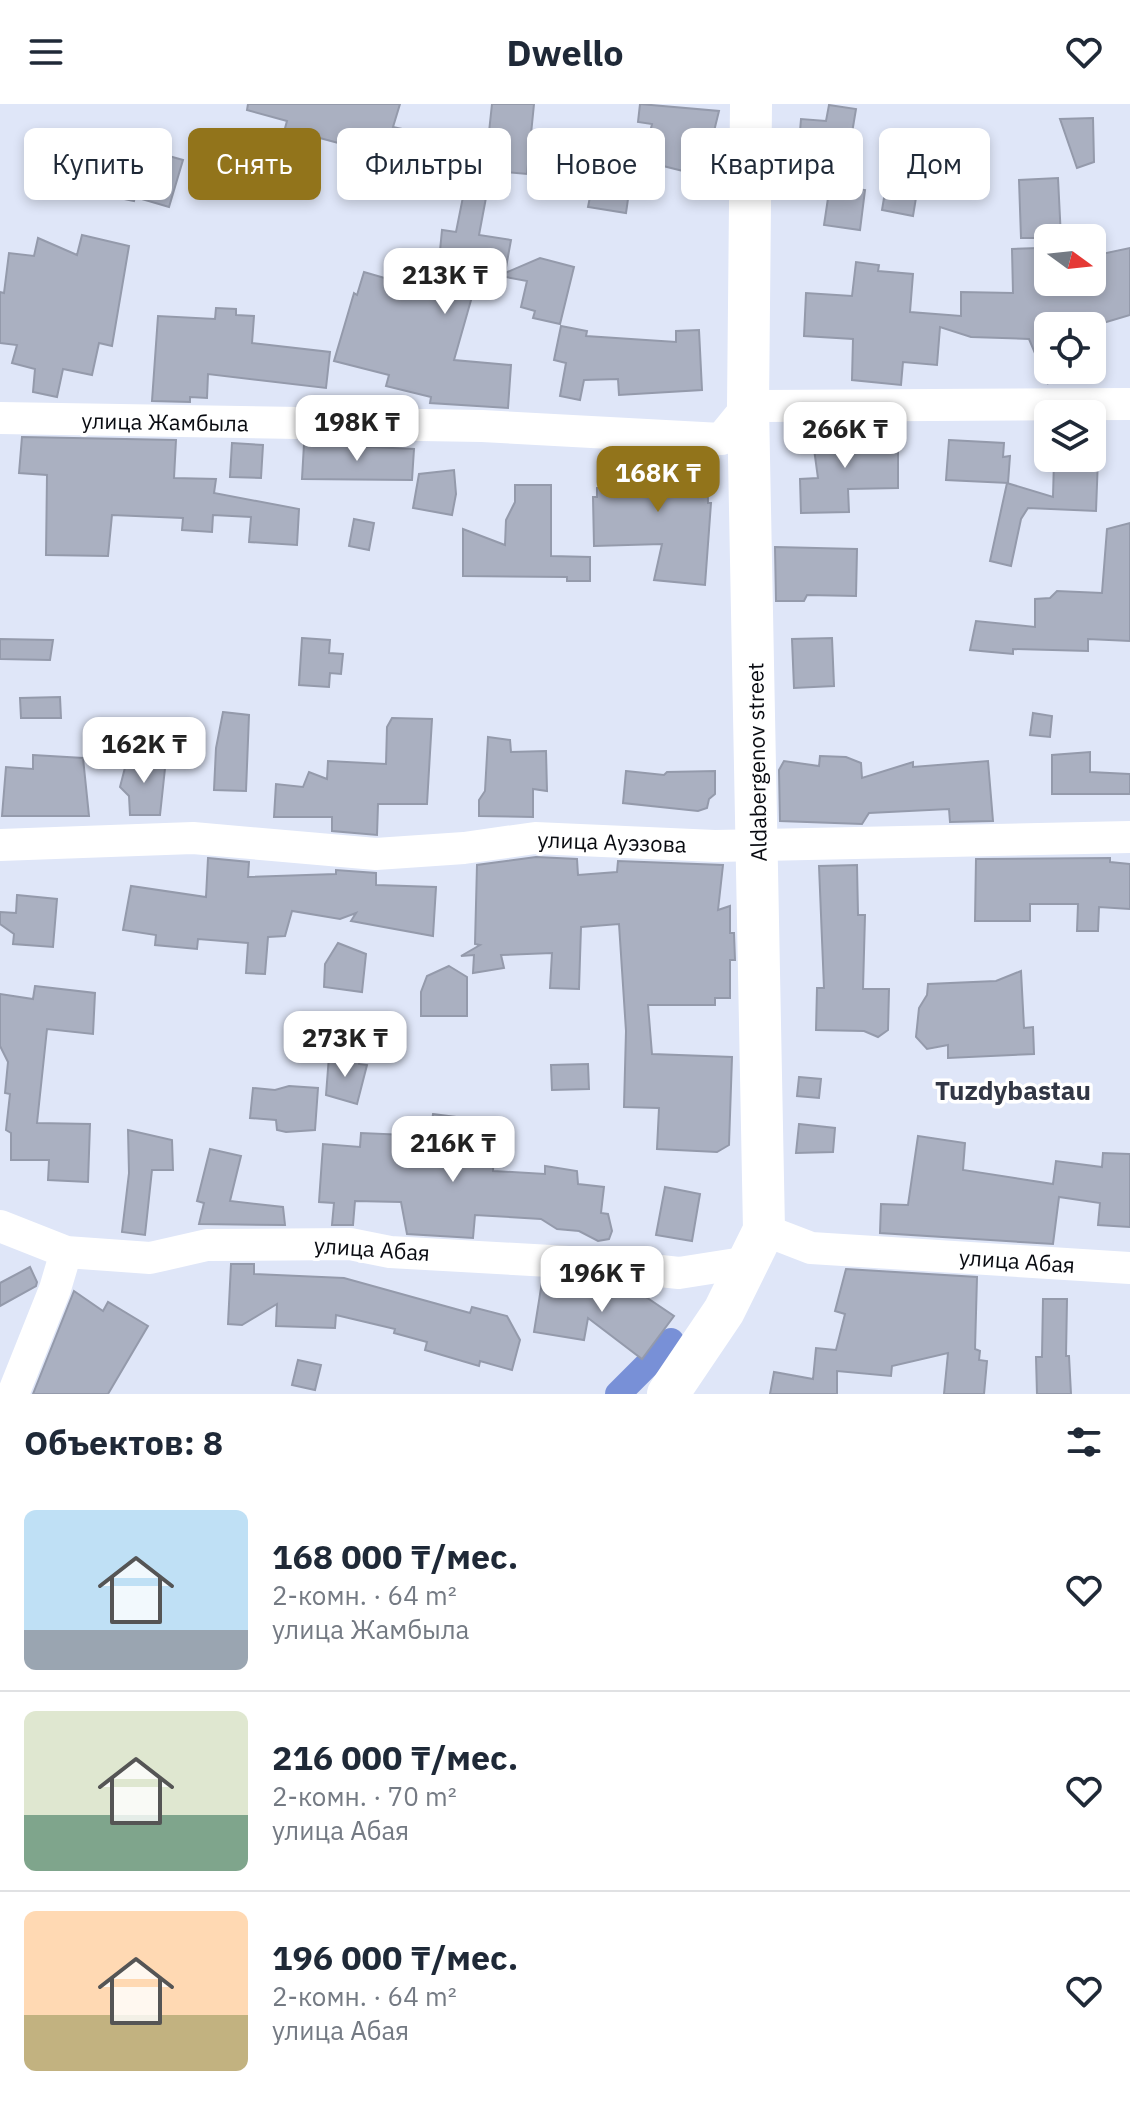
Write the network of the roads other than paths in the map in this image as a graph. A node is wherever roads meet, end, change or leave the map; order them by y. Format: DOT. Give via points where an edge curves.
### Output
graph roads {
  1 [pos="751,104"];
  2 [pos="1130,404"];
  3 [pos="748,406"];
  4 [pos="0,418"];
  5 [pos="1130,837"];
  6 [pos="0,845"];
  7 [pos="759,845"];
  8 [pos="0,1226"];
  9 [pos="756,1246"];
  10 [pos="66,1252"];
  11 [pos="1130,1268"];
  12 [pos="13,1394"];
  13 [pos="668,1394"];
  1 -- 3 [label="main road, Aldabergenov street"];
  2 -- 3 [label="street"];
  3 -- 4 [label="street, улица Жамбыла" via="721,439 482,426"];
  3 -- 7 [label="main road, Aldabergenov street"];
  5 -- 7 [label="street, улица Ауэзова"];
  6 -- 7 [label="street, улица Ауэзова" via="193,838 376,854 535,838"];
  7 -- 9 [label="main road, Aldabergenov street"];
  8 -- 10 [label="street, улица Абая"];
  9 -- 10 [label="street, улица Абая" via="679,1273 390,1252 350,1244 207,1245 150,1258"];
  9 -- 11 [label="street, улица Абая"];
  9 -- 13 [label="main road, Aldabergenov street" via="724,1311"];
  10 -- 12 [label="street"];
}
